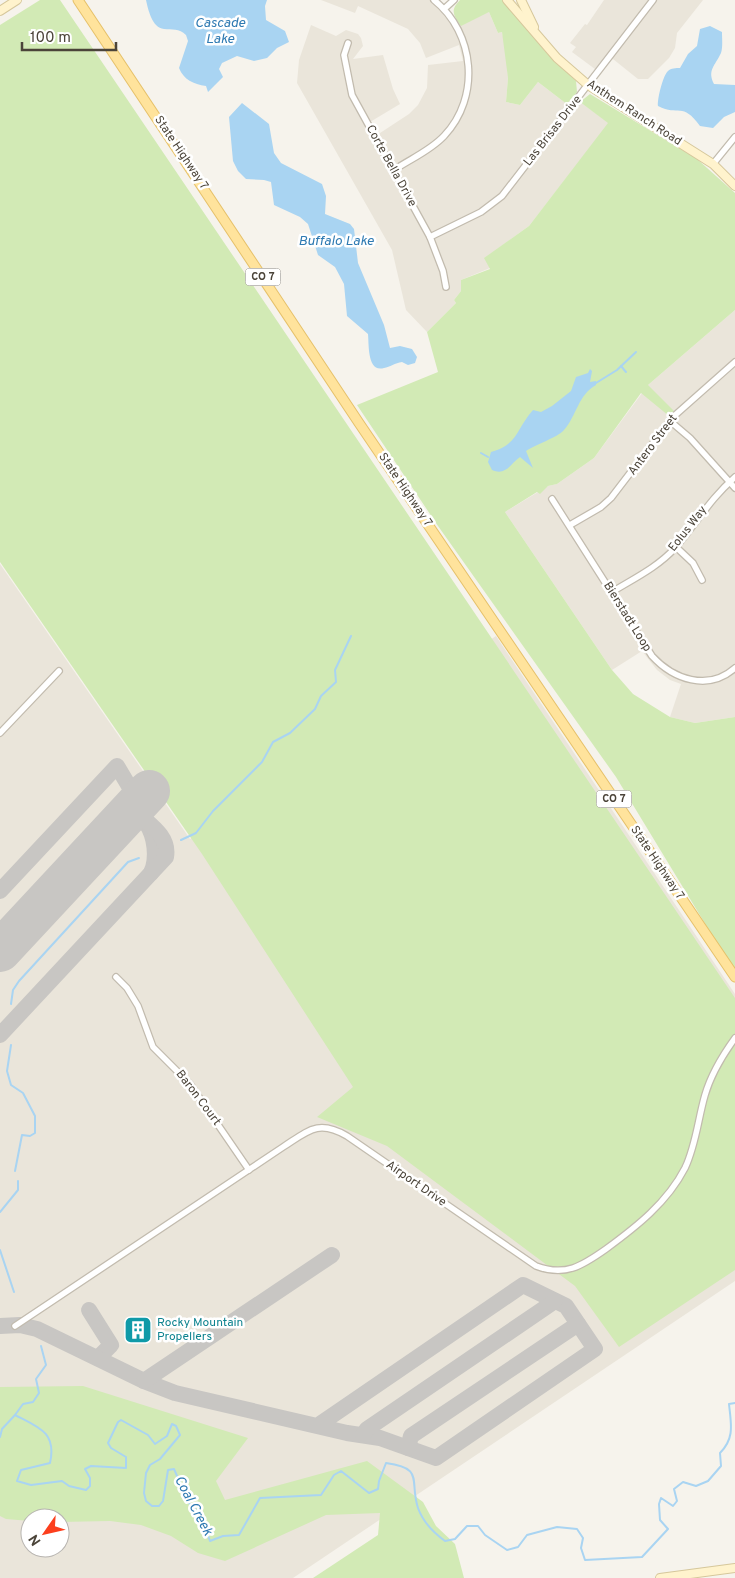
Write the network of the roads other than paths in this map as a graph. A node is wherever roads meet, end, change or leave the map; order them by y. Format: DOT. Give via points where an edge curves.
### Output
graph roads {
  1 [pos="17,0"];
  2 [pos="78,0"];
  3 [pos="434,0"];
  4 [pos="454,0"];
  5 [pos="507,0"];
  6 [pos="521,0"];
  7 [pos="653,0"];
  8 [pos="444,9"];
  9 [pos="0,10"];
  10 [pos="538,35"];
  11 [pos="348,43"];
  12 [pos="588,85"];
  13 [pos="735,138"];
  14 [pos="713,164"];
  15 [pos="394,170"];
  16 [pos="735,186"];
  17 [pos="430,237"];
  18 [pos="446,287"];
  19 [pos="735,362"];
  20 [pos="670,421"];
  21 [pos="735,477"];
  22 [pos="729,482"];
  23 [pos="735,488"];
  24 [pos="552,498"];
  25 [pos="570,525"];
  26 [pos="676,547"];
  27 [pos="702,580"];
  28 [pos="612,592"];
  29 [pos="735,668"];
  30 [pos="59,671"];
  31 [pos="0,733"];
  32 [pos="116,977"];
  33 [pos="735,977"];
  34 [pos="735,1038"];
  35 [pos="249,1170"];
  36 [pos="15,1326"];
  37 [pos="735,1568"];
  38 [pos="660,1578"];
  1 -- 9 [label="street"];
  2 -- 33 [label="main road, State Highway 7 / CO 7"];
  3 -- 8 [label="street"];
  4 -- 8 [label="street"];
  5 -- 10 [label="street, Anthem Ranch Road"];
  6 -- 10 [label="street, Anthem Ranch Road"];
  7 -- 12 [label="street, Las Brisas Drive"];
  8 -- 15 [label="street" via="458,29 467,52 466,98 445,134"];
  10 -- 12 [label="street, Anthem Ranch Road" via="557,58"];
  11 -- 15 [label="street, Corte Bella Drive" via="344,55 352,95"];
  12 -- 14 [label="street, Anthem Ranch Road"];
  12 -- 17 [label="street, Las Brisas Drive" via="502,196 468,219"];
  13 -- 14 [label="street"];
  14 -- 16 [label="street, Anthem Ranch Road"];
  15 -- 17 [label="street, Corte Bella Drive"];
  17 -- 18 [label="street, Corte Bella Drive"];
  19 -- 20 [label="street, Antero Street"];
  20 -- 22 [label="street" via="690,438"];
  20 -- 25 [label="street, Antero Street" via="611,498"];
  21 -- 22 [label="street, Eolus Way"];
  22 -- 23 [label="street"];
  22 -- 26 [label="street, Eolus Way" via="712,498"];
  24 -- 25 [label="street, Bierstadt Loop"];
  25 -- 28 [label="street, Bierstadt Loop"];
  26 -- 27 [label="street" via="694,563"];
  26 -- 28 [label="street, Eolus Way" via="654,566"];
  28 -- 29 [label="street, Bierstadt Loop" via="652,656 669,672 698,682 723,676"];
  30 -- 31 [label="street"];
  32 -- 35 [label="street, Baron Court" via="138,1006 153,1047 190,1084"];
  34 -- 35 [label="street, Airport Drive" via="711,1077 690,1157 670,1192 654,1211 617,1241 585,1263 562,1272 529,1262 347,1136 328,1127 310,1130"];
  35 -- 36 [label="street, Airport Drive"];
  37 -- 38 [label="street"];
}
